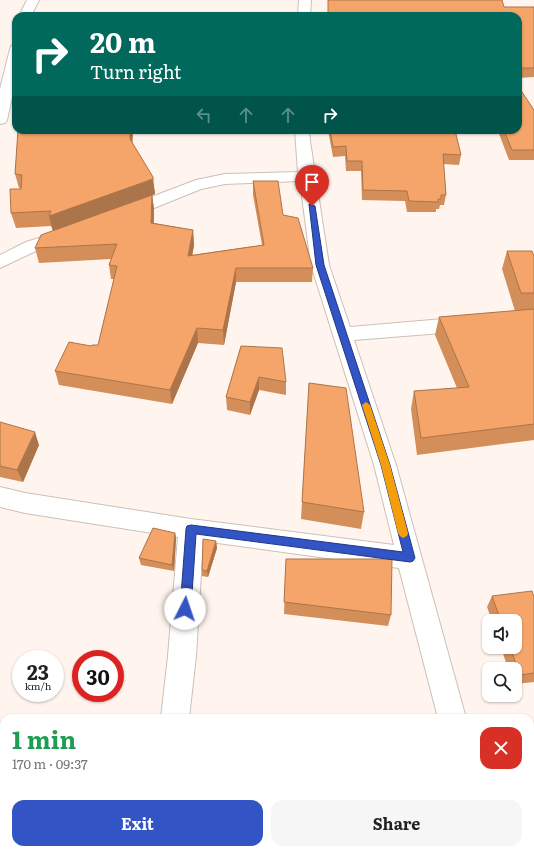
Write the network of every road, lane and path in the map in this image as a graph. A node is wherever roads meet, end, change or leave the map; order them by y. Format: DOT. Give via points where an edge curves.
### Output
graph roads {
  1 [pos="33,0"];
  2 [pos="305,0"];
  3 [pos="27,12"];
  4 [pos="304,12"];
  5 [pos="12,67"];
  6 [pos="0,120"];
  7 [pos="302,134"];
  8 [pos="307,176"];
  9 [pos="111,218"];
  10 [pos="75,231"];
  11 [pos="0,262"];
  12 [pos="487,323"];
  13 [pos="343,334"];
  14 [pos="0,498"];
  15 [pos="191,529"];
  16 [pos="410,558"];
  17 [pos="175,714"];
  18 [pos="451,714"];
  1 -- 3 [label="street"];
  2 -- 4 [label="street"];
  5 -- 6 [label="street"];
  7 -- 8 [label="street"];
  8 -- 9 [label="street" via="226,179 196,185"];
  8 -- 13 [label="street" via="320,265"];
  10 -- 11 [label="street" via="32,246"];
  12 -- 13 [label="street"];
  13 -- 16 [label="street" via="385,465"];
  14 -- 15 [label="street"];
  15 -- 16 [label="street"];
  15 -- 17 [label="street"];
  16 -- 18 [label="street"];
}
